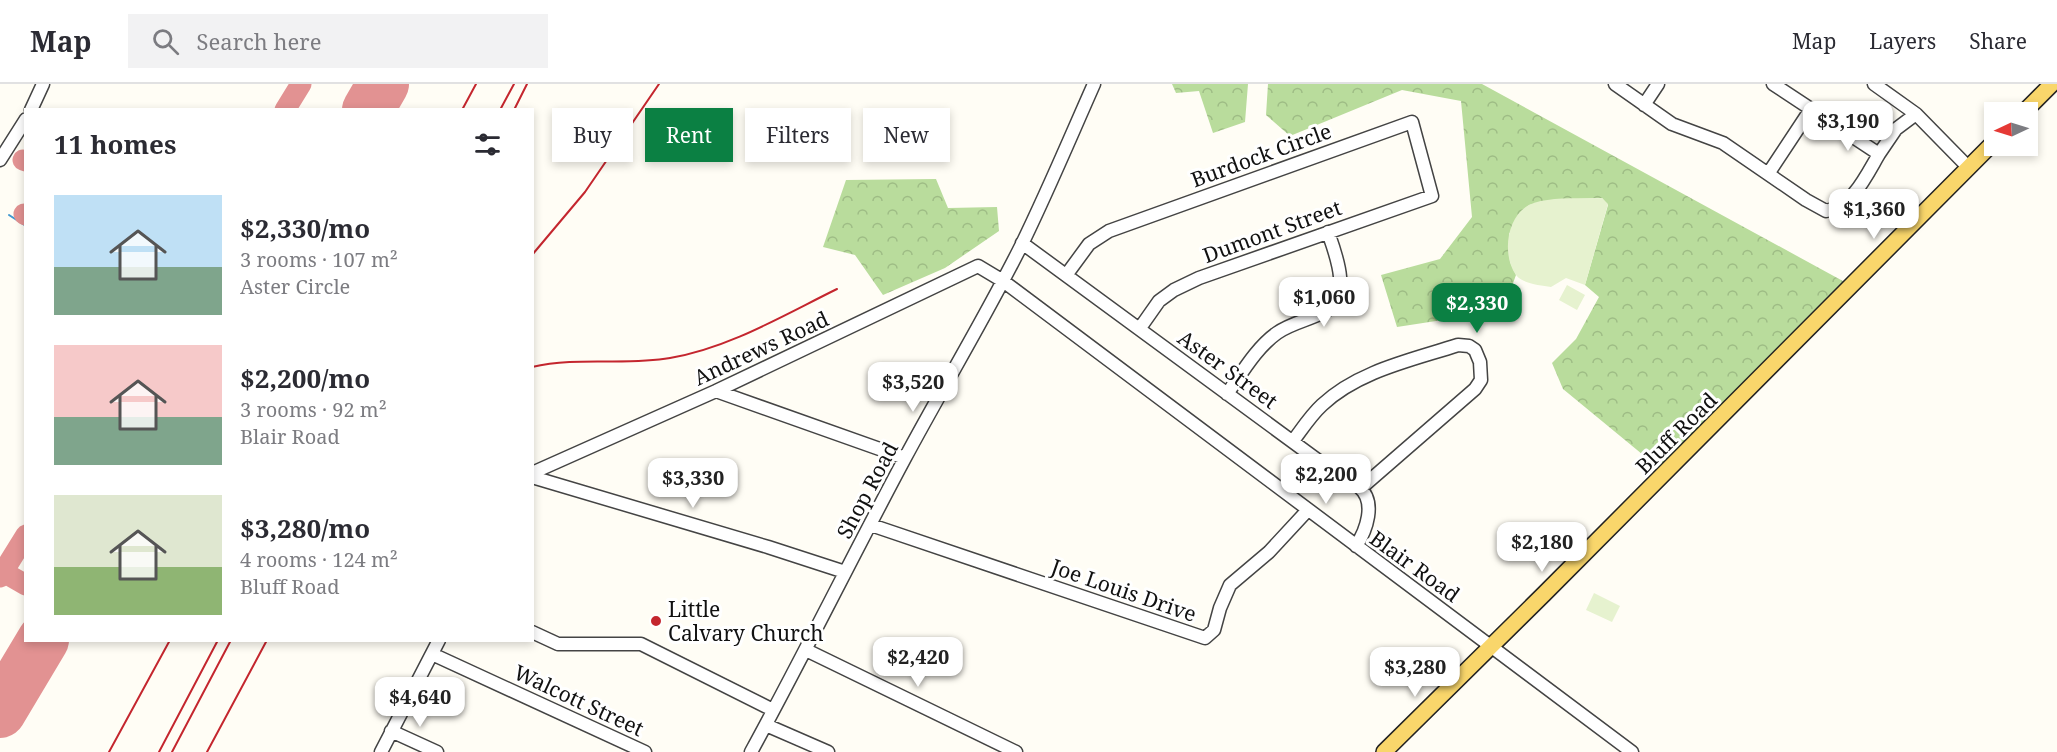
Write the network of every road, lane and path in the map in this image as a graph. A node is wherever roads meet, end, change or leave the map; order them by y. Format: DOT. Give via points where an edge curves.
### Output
graph roads {
  1 [pos="43,84"];
  2 [pos="1094,84"];
  3 [pos="1615,84"];
  4 [pos="1658,84"];
  5 [pos="1773,84"];
  6 [pos="1874,84"];
  7 [pos="2052,84"];
  8 [pos="2034,102"];
  9 [pos="1644,105"];
  10 [pos="32,108"];
  11 [pos="1811,109"];
  12 [pos="1916,114"];
  13 [pos="24,121"];
  14 [pos="1984,152"];
  15 [pos="1879,154"];
  16 [pos="0,160"];
  17 [pos="1969,168"];
  18 [pos="1768,174"];
  19 [pos="1432,196"];
  20 [pos="1328,232"];
  21 [pos="1022,243"];
  22 [pos="1067,274"];
  23 [pos="1003,281"];
  24 [pos="1140,328"];
  25 [pos="716,391"];
  26 [pos="1227,394"];
  27 [pos="1293,441"];
  28 [pos="905,459"];
  29 [pos="534,474"];
  30 [pos="534,476"];
  31 [pos="1361,488"];
  32 [pos="1307,511"];
  33 [pos="871,525"];
  34 [pos="1356,546"];
  35 [pos="845,572"];
  36 [pos="534,633"];
  37 [pos="438,642"];
  38 [pos="1491,647"];
  39 [pos="806,650"];
  40 [pos="432,654"];
  41 [pos="773,710"];
  42 [pos="766,725"];
  43 [pos="391,731"];
  44 [pos="381,752"];
  45 [pos="437,752"];
  46 [pos="645,752"];
  47 [pos="751,752"];
  48 [pos="828,752"];
  49 [pos="1016,752"];
  50 [pos="1384,752"];
  51 [pos="1632,752"];
  1 -- 10 [label="street"];
  2 -- 21 [label="street, Shop Road"];
  3 -- 9 [label="street"];
  4 -- 9 [label="street"];
  5 -- 11 [label="street"];
  6 -- 12 [label="street"];
  7 -- 8 [label="main road"];
  9 -- 18 [label="street" via="1672,124 1723,143"];
  11 -- 15 [label="street"];
  11 -- 18 [label="street"];
  12 -- 15 [label="street" via="1896,129"];
  12 -- 17 [label="street"];
  13 -- 16 [label="street"];
  14 -- 17 [label="main road, Bluff Road"];
  15 -- 18 [label="street" via="1858,188 1838,209 1826,211"];
  17 -- 38 [label="main road, Bluff Road"];
  19 -- 20 [label="street, Dumont Street"];
  19 -- 22 [label="street, Burdock Circle" via="1412,122 1109,231 1089,244"];
  20 -- 24 [label="street, Dumont Street" via="1174,290 1159,301"];
  20 -- 26 [label="street" via="1338,261 1338,297 1326,312 1277,333 1259,349"];
  21 -- 22 [label="street, Aster Street"];
  21 -- 23 [label="street, Shop Road"];
  22 -- 24 [label="street, Aster Street"];
  23 -- 25 [label="street, Andrews Road" via="978,266"];
  23 -- 28 [label="street, Shop Road"];
  23 -- 32 [label="street, Blair Road"];
  24 -- 26 [label="street, Aster Street"];
  25 -- 28 [label="street"];
  25 -- 29 [label="street, Andrews Road"];
  26 -- 27 [label="street, Aster Street"];
  27 -- 31 [label="street, Aster Street"];
  27 -- 31 [label="street" via="1321,406 1339,391 1377,372 1458,345 1475,350 1481,380 1475,389"];
  28 -- 33 [label="street, Shop Road"];
  30 -- 35 [label="street"];
  31 -- 34 [label="street" via="1369,518"];
  32 -- 33 [label="street, Joe Louis Drive" via="1269,552 1230,585 1214,630 1205,638"];
  32 -- 34 [label="street, Blair Road"];
  33 -- 35 [label="street, Shop Road"];
  34 -- 38 [label="street, Blair Road"];
  35 -- 39 [label="street, Shop Road"];
  36 -- 41 [label="street" via="558,644 641,644"];
  37 -- 40 [label="street"];
  38 -- 50 [label="main road, Bluff Road"];
  38 -- 51 [label="street, Blair Road"];
  39 -- 41 [label="street, Shop Road"];
  39 -- 49 [label="street"];
  40 -- 43 [label="street"];
  40 -- 46 [label="street, Walcott Street"];
  41 -- 42 [label="street, Shop Road"];
  42 -- 47 [label="street, Shop Road"];
  42 -- 48 [label="street"];
  43 -- 44 [label="street"];
  43 -- 45 [label="street"];
}
